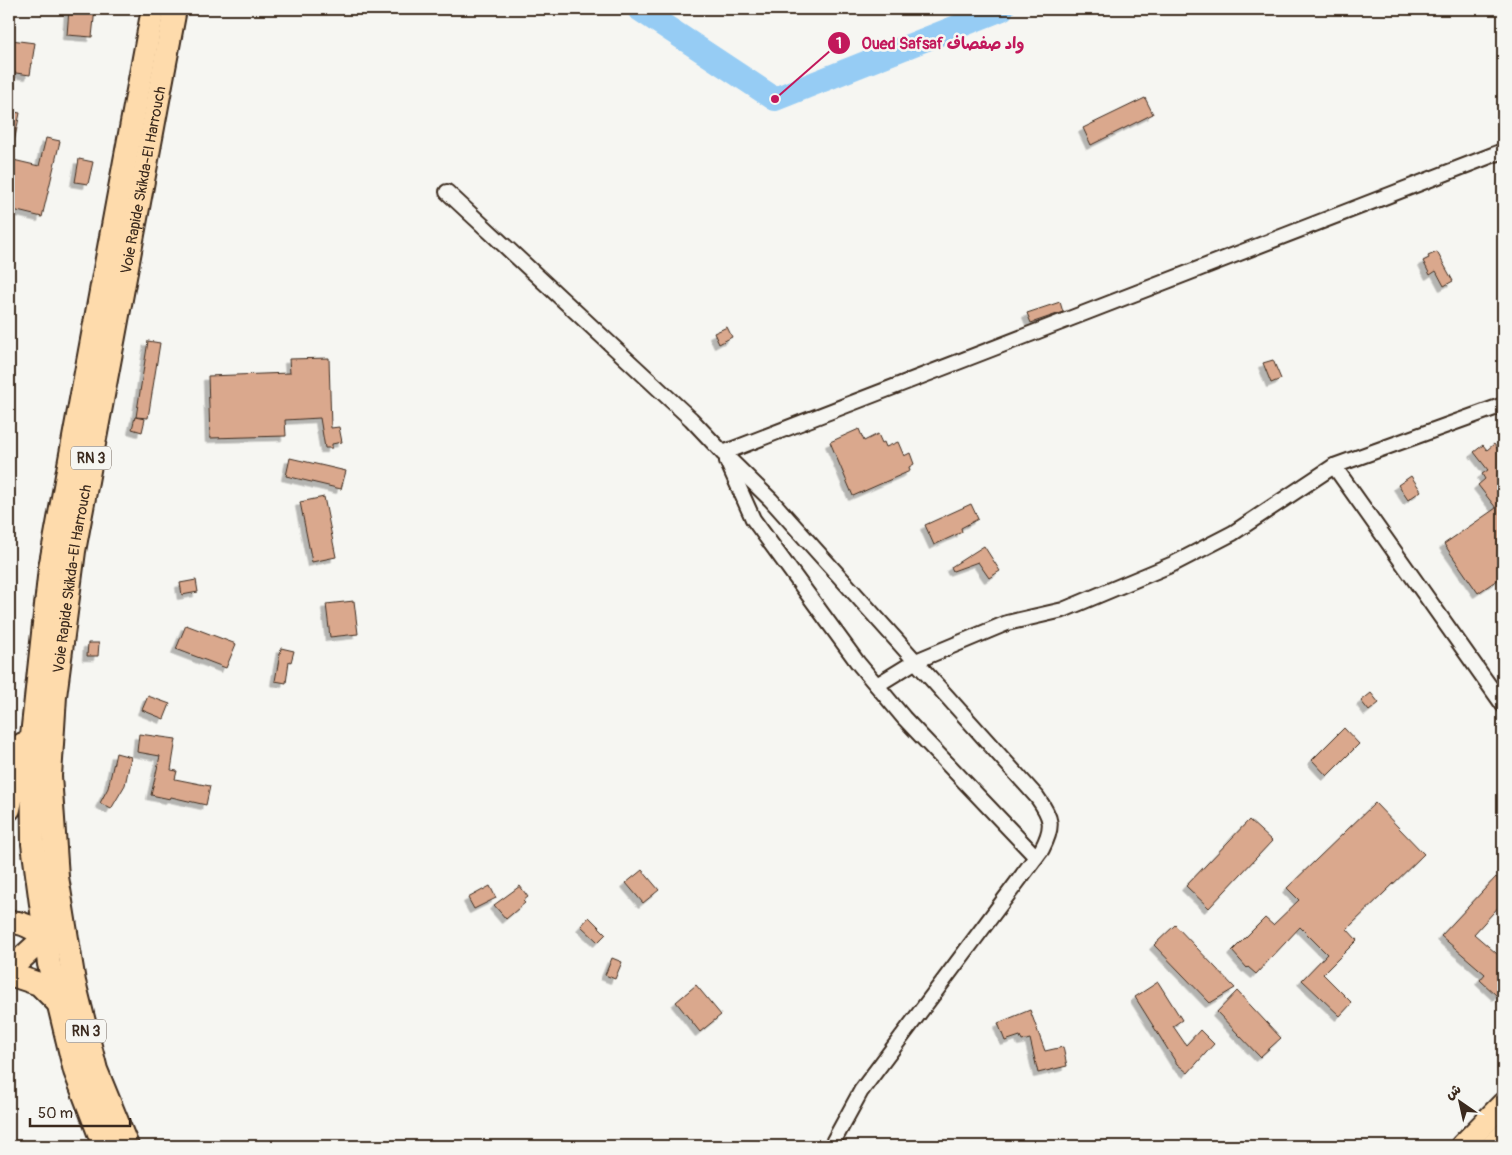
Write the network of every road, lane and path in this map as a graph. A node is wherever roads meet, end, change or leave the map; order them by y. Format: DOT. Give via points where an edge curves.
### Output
graph roads {
  1 [pos="154,9"];
  2 [pos="175,9"];
  3 [pos="1503,151"];
  4 [pos="447,192"];
  5 [pos="1503,405"];
  6 [pos="723,453"];
  7 [pos="1334,466"];
  8 [pos="916,661"];
  9 [pos="877,685"];
  10 [pos="36,692"];
  11 [pos="1503,705"];
  12 [pos="9,809"];
  13 [pos="1036,857"];
  14 [pos="62,912"];
  15 [pos="9,923"];
  16 [pos="45,936"];
  17 [pos="72,968"];
  18 [pos="9,970"];
  19 [pos="9,974"];
  20 [pos="58,1003"];
  21 [pos="1503,1104"];
  22 [pos="1503,1135"];
  23 [pos="104,1146"];
  24 [pos="127,1146"];
  25 [pos="831,1146"];
  26 [pos="1462,1146"];
  27 [pos="1492,1146"];
  1 -- 10 [label="highway, Voie Rapide Skikda-El Harrouch / RN 3" via="50,568"];
  2 -- 14 [label="highway, Voie Rapide Skikda-El Harrouch / RN 3" via="74,552 55,696 50,776"];
  3 -- 6 [label="street"];
  4 -- 6 [label="street" via="692,419"];
  5 -- 7 [label="street"];
  6 -- 8 [label="street" via="771,500"];
  6 -- 9 [label="street" via="753,519"];
  7 -- 8 [label="street" via="1233,533 1173,564 1064,610 1007,623"];
  7 -- 11 [label="street"];
  8 -- 9 [label="street"];
  8 -- 13 [label="street" via="1048,812 1049,835"];
  9 -- 13 [label="street" via="904,718"];
  10 -- 12 [label="highway"];
  10 -- 16 [label="highway, Voie Rapide Skikda-El Harrouch / RN 3" via="32,736 34,844"];
  13 -- 25 [label="street" via="861,1091"];
  14 -- 16 [label="highway"];
  14 -- 17 [label="highway, Voie Rapide Skikda-El Harrouch / RN 3"];
  15 -- 16 [label="highway" via="14,922"];
  16 -- 17 [label="highway"];
  16 -- 18 [label="highway"];
  16 -- 20 [label="highway, Voie Rapide Skikda-El Harrouch / RN 3"];
  17 -- 24 [label="highway, Voie Rapide Skikda-El Harrouch / RN 3" via="96,1070"];
  19 -- 20 [label="highway" via="39,984"];
  20 -- 23 [label="highway, Voie Rapide Skikda-El Harrouch / RN 3" via="75,1071"];
  21 -- 26 [label="highway"];
  22 -- 27 [label="highway"];
}
